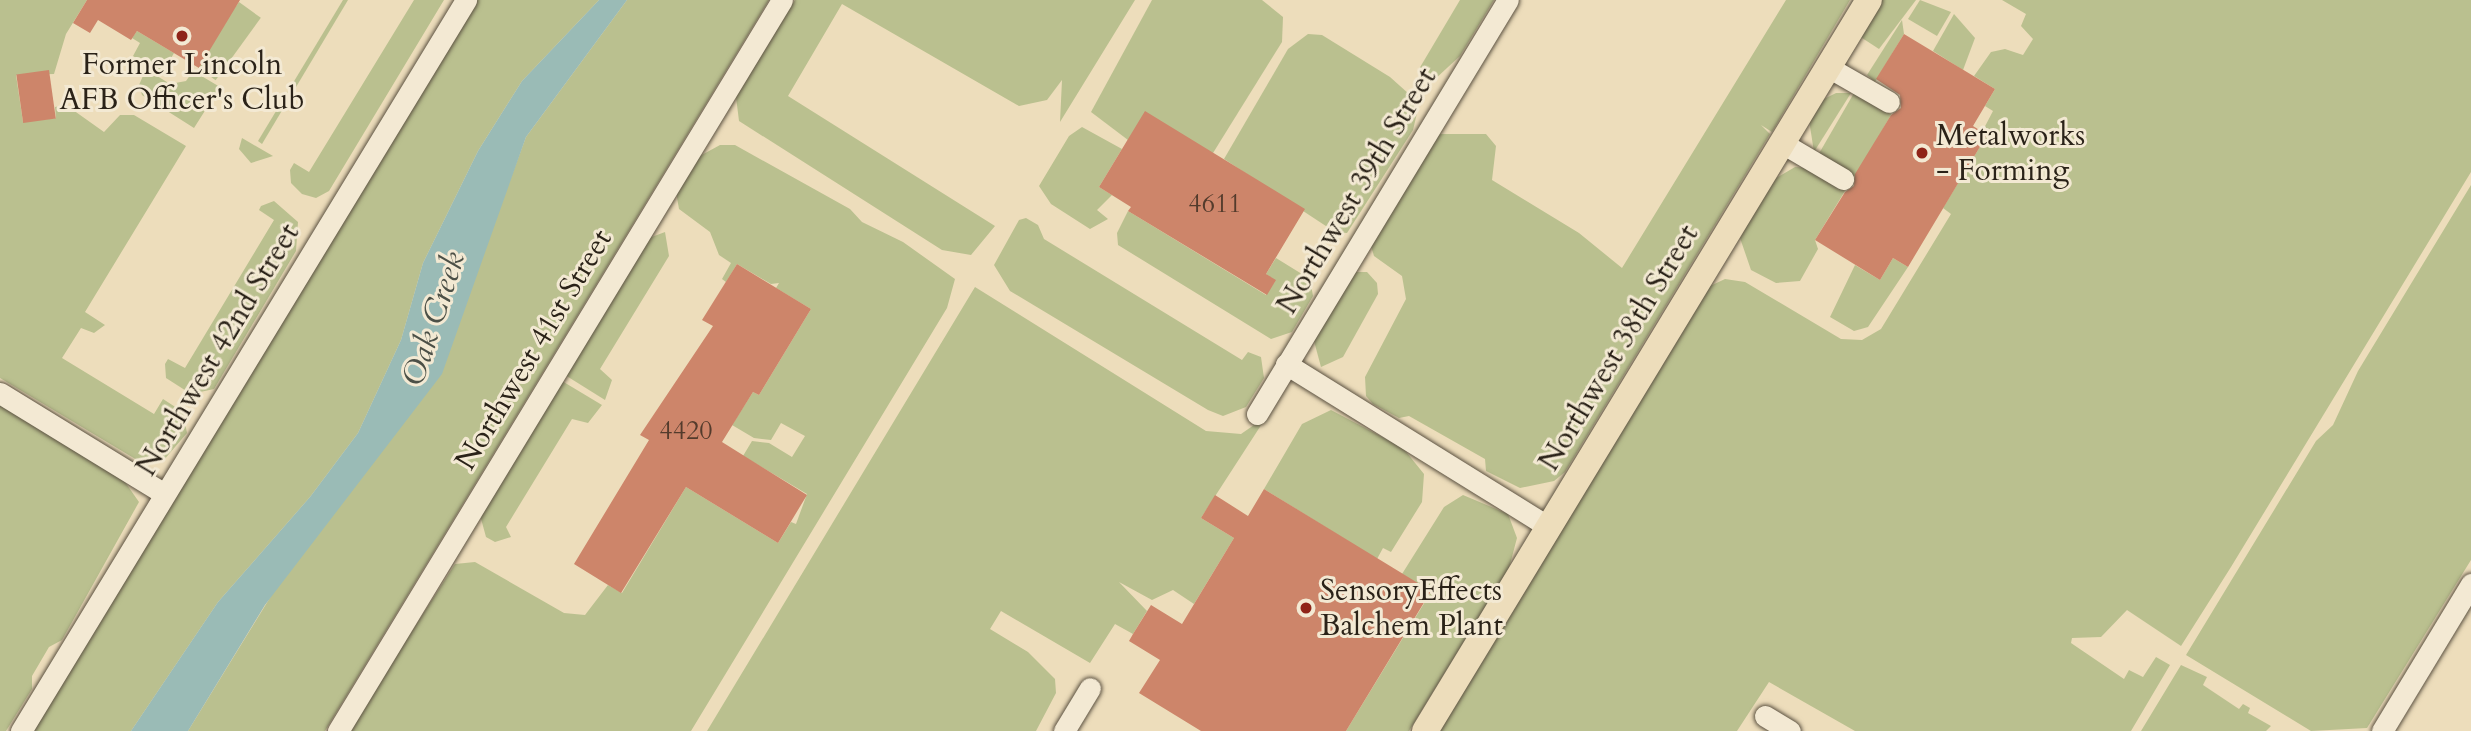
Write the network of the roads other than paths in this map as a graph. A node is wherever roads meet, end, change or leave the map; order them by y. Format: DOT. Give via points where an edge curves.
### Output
graph roads {
  1 [pos="466,0"];
  2 [pos="782,0"];
  3 [pos="1508,0"];
  4 [pos="1869,0"];
  5 [pos="1828,67"];
  6 [pos="1889,102"];
  7 [pos="1782,143"];
  8 [pos="1843,180"];
  9 [pos="1286,364"];
  10 [pos="0,393"];
  11 [pos="1257,414"];
  12 [pos="165,494"];
  13 [pos="1549,527"];
  14 [pos="2471,584"];
  15 [pos="1090,688"];
  16 [pos="1765,716"];
  17 [pos="21,731"];
  18 [pos="338,731"];
  19 [pos="1064,731"];
  20 [pos="1425,731"];
  21 [pos="1790,731"];
  22 [pos="2382,731"];
  1 -- 12 [label="street, Northwest 42nd Street"];
  2 -- 18 [label="street, Northwest 41st Street"];
  3 -- 9 [label="street, Northwest 39th Street"];
  4 -- 5 [label="main road, Northwest 38th Street"];
  5 -- 6 [label="street"];
  5 -- 7 [label="main road, Northwest 38th Street"];
  7 -- 8 [label="street"];
  7 -- 13 [label="main road, Northwest 38th Street"];
  9 -- 11 [label="street, Northwest 39th Street"];
  9 -- 13 [label="street"];
  10 -- 12 [label="street"];
  12 -- 17 [label="street, Northwest 42nd Street"];
  13 -- 20 [label="main road, Northwest 38th Street"];
  14 -- 22 [label="street"];
  15 -- 19 [label="street"];
  16 -- 21 [label="street"];
}
